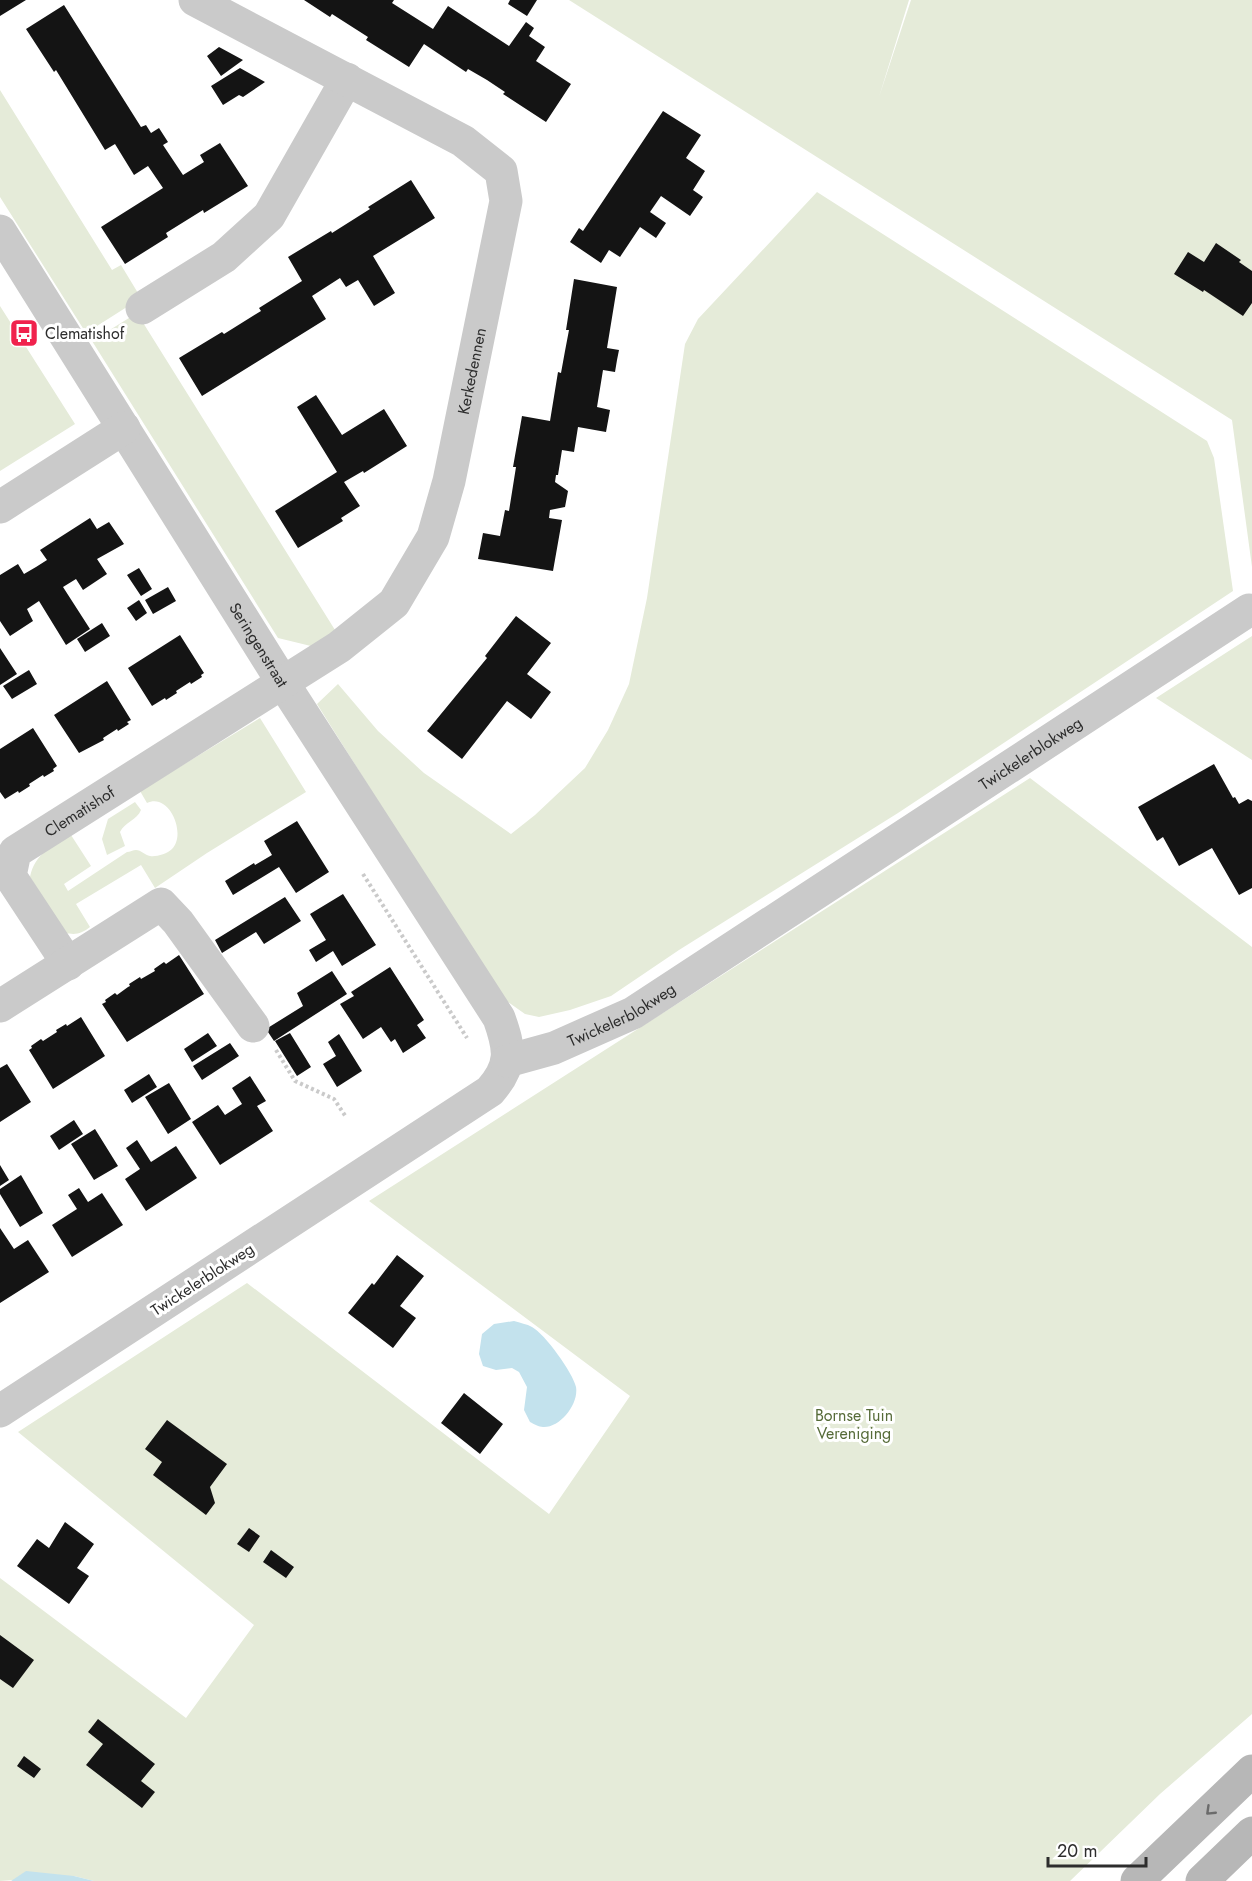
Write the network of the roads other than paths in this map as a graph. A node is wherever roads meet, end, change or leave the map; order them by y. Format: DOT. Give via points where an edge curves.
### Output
graph roads {
  1 [pos="195,0"];
  2 [pos="347,79"];
  3 [pos="0,231"];
  4 [pos="142,308"];
  5 [pos="124,428"];
  6 [pos="0,507"];
  7 [pos="1249,610"];
  8 [pos="283,683"];
  9 [pos="68,964"];
  10 [pos="0,1006"];
  11 [pos="253,1026"];
  12 [pos="507,1061"];
  13 [pos="0,1411"];
  14 [pos="1252,1771"];
  15 [pos="1252,1833"];
  16 [pos="1137,1881"];
  17 [pos="1202,1881"];
  1 -- 2 [label="street, Kerkedennen"];
  2 -- 4 [label="street" via="269,216 224,257"];
  2 -- 8 [label="street, Kerkedennen" via="463,141 501,171 506,201 449,481 433,537 394,603 339,647"];
  3 -- 5 [label="street, Seringenstraat"];
  5 -- 6 [label="street"];
  5 -- 8 [label="street, Seringenstraat"];
  7 -- 12 [label="street, Twickelerblokweg" via="633,1012 554,1048"];
  8 -- 9 [label="street, Clematishof" via="15,852 10,876"];
  8 -- 12 [label="street, Seringenstraat" via="499,1018 508,1044"];
  9 -- 10 [label="street"];
  9 -- 11 [label="street" via="161,904"];
  12 -- 13 [label="street, Twickelerblokweg" via="501,1078 490,1091"];
  14 -- 16 [label="main road, one-way"];
  15 -- 17 [label="main road"];
}
